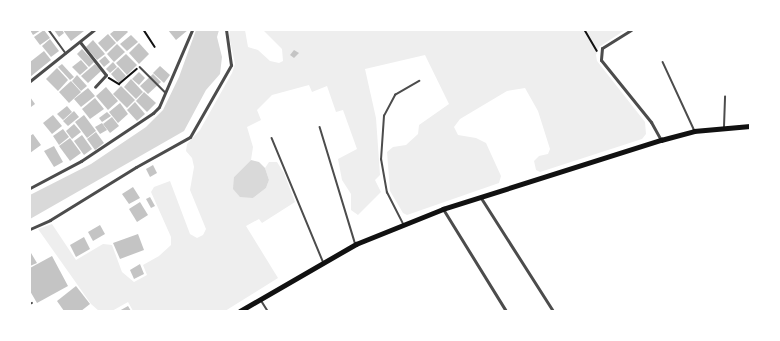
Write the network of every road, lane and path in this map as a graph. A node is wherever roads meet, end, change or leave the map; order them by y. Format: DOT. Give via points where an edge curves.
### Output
graph roads {
  1 [pos="49,30"];
  2 [pos="94,30"];
  3 [pos="144,30"];
  4 [pos="192,30"];
  5 [pos="226,30"];
  6 [pos="585,30"];
  7 [pos="631,30"];
  8 [pos="80,42"];
  9 [pos="155,47"];
  10 [pos="66,53"];
  11 [pos="600,53"];
  12 [pos="663,62"];
  13 [pos="140,67"];
  14 [pos="106,75"];
  15 [pos="419,81"];
  16 [pos="30,82"];
  17 [pos="95,87"];
  18 [pos="165,92"];
  19 [pos="725,97"];
  20 [pos="750,126"];
  21 [pos="320,127"];
  22 [pos="724,127"];
  23 [pos="694,131"];
  24 [pos="272,138"];
  25 [pos="661,140"];
  26 [pos="30,188"];
  27 [pos="481,198"];
  28 [pos="443,209"];
  29 [pos="403,224"];
  30 [pos="30,229"];
  31 [pos="356,244"];
  32 [pos="323,262"];
  33 [pos="260,298"];
  34 [pos="240,311"];
  35 [pos="268,311"];
  36 [pos="506,311"];
  37 [pos="553,311"];
  1 -- 10 [label="lane"];
  2 -- 8 [label="street"];
  3 -- 9 [label="path"];
  4 -- 18 [label="street"];
  5 -- 30 [label="street" via="231,65 190,137 50,220"];
  6 -- 11 [label="path" via="594,49"];
  7 -- 11 [label="street" via="602,48"];
  8 -- 10 [label="street"];
  8 -- 14 [label="street"];
  10 -- 16 [label="street"];
  11 -- 25 [label="street" via="601,60 651,122"];
  12 -- 23 [label="lane"];
  13 -- 14 [label="path" via="119,84"];
  13 -- 18 [label="lane"];
  14 -- 17 [label="street"];
  15 -- 29 [label="lane" via="394,95 384,116 381,160 387,192"];
  18 -- 26 [label="street" via="158,107 146,119 81,161"];
  19 -- 22 [label="lane"];
  20 -- 22 [label="main road"];
  21 -- 31 [label="lane"];
  22 -- 23 [label="main road"];
  23 -- 25 [label="main road"];
  24 -- 32 [label="lane"];
  25 -- 27 [label="main road"];
  27 -- 28 [label="main road"];
  27 -- 37 [label="street"];
  28 -- 29 [label="main road"];
  28 -- 36 [label="street"];
  29 -- 31 [label="main road"];
  31 -- 32 [label="main road"];
  32 -- 33 [label="main road"];
  33 -- 34 [label="main road"];
  33 -- 35 [label="lane"];
}
